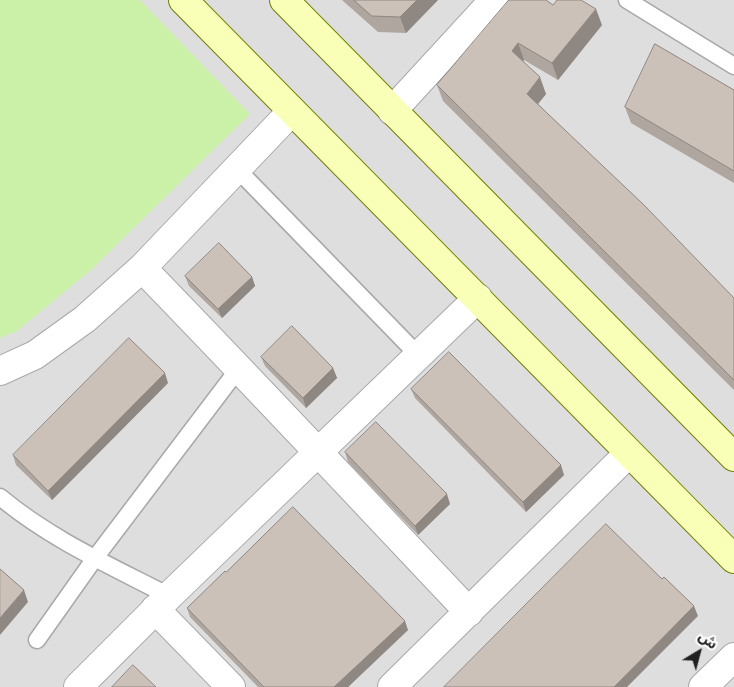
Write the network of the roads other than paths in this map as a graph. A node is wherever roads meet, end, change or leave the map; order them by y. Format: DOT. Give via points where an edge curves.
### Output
graph roads {
  1 [pos="183,0"];
  2 [pos="284,0"];
  3 [pos="494,0"];
  4 [pos="627,0"];
  5 [pos="734,66"];
  6 [pos="292,111"];
  7 [pos="392,112"];
  8 [pos="236,169"];
  9 [pos="142,268"];
  10 [pos="478,298"];
  11 [pos="418,354"];
  12 [pos="239,368"];
  13 [pos="0,371"];
  14 [pos="316,452"];
  15 [pos="629,453"];
  16 [pos="734,457"];
  17 [pos="0,497"];
  18 [pos="95,558"];
  19 [pos="734,559"];
  20 [pos="162,602"];
  21 [pos="469,612"];
  22 [pos="37,640"];
  23 [pos="734,657"];
  24 [pos="78,687"];
  25 [pos="231,687"];
  26 [pos="392,687"];
  27 [pos="703,687"];
  1 -- 6 [label="street"];
  2 -- 7 [label="street"];
  3 -- 7 [label="street"];
  4 -- 5 [label="lane"];
  6 -- 8 [label="street"];
  6 -- 10 [label="street"];
  7 -- 16 [label="street"];
  8 -- 9 [label="street"];
  8 -- 11 [label="lane"];
  9 -- 12 [label="street"];
  9 -- 13 [label="street" via="85,319 50,345"];
  10 -- 11 [label="street"];
  10 -- 15 [label="street"];
  11 -- 14 [label="street"];
  12 -- 14 [label="street"];
  12 -- 18 [label="lane"];
  14 -- 20 [label="street"];
  14 -- 21 [label="street"];
  15 -- 19 [label="street"];
  15 -- 21 [label="street"];
  17 -- 18 [label="lane" via="40,527"];
  18 -- 20 [label="lane"];
  18 -- 22 [label="lane"];
  20 -- 24 [label="street"];
  20 -- 25 [label="street"];
  21 -- 26 [label="street"];
  23 -- 27 [label="street"];
}
